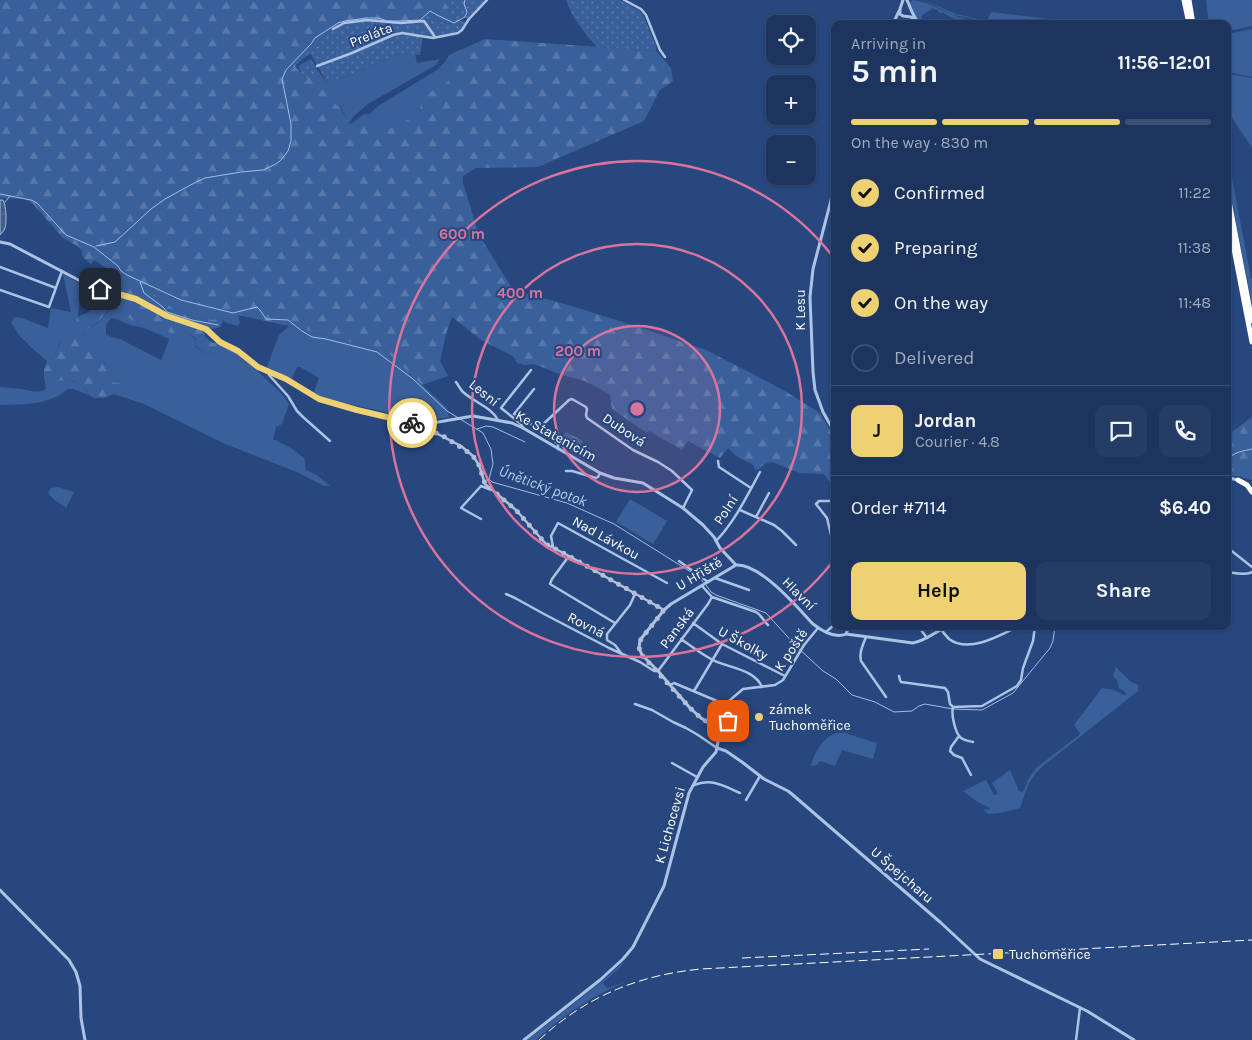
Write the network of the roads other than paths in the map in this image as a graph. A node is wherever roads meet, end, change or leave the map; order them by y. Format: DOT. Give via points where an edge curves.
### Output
graph roads {
  1 [pos="624,0"];
  2 [pos="905,0"];
  3 [pos="1184,0"];
  4 [pos="1188,0"];
  5 [pos="485,1"];
  6 [pos="911,7"];
  7 [pos="900,8"];
  8 [pos="912,12"];
  9 [pos="903,16"];
  10 [pos="907,16"];
  11 [pos="896,19"];
  12 [pos="914,20"];
  13 [pos="917,20"];
  14 [pos="1188,20"];
  15 [pos="1192,20"];
  16 [pos="333,29"];
  17 [pos="435,37"];
  18 [pos="665,57"];
  19 [pos="317,66"];
  20 [pos="831,201"];
  21 [pos="1231,212"];
  22 [pos="1231,234"];
  23 [pos="0,242"];
  24 [pos="0,267"];
  25 [pos="62,271"];
  26 [pos="56,288"];
  27 [pos="0,290"];
  28 [pos="1252,321"];
  29 [pos="1252,342"];
  30 [pos="531,370"];
  31 [pos="269,372"];
  32 [pos="456,382"];
  33 [pos="534,389"];
  34 [pos="498,420"];
  35 [pos="425,425"];
  36 [pos="831,426"];
  37 [pos="523,428"];
  38 [pos="538,430"];
  39 [pos="330,441"];
  40 [pos="558,449"];
  41 [pos="718,461"];
  42 [pos="566,471"];
  43 [pos="760,472"];
  44 [pos="600,473"];
  45 [pos="1231,479"];
  46 [pos="1238,480"];
  47 [pos="1252,484"];
  48 [pos="751,488"];
  49 [pos="491,490"];
  50 [pos="1252,490"];
  51 [pos="769,493"];
  52 [pos="831,500"];
  53 [pos="683,508"];
  54 [pos="740,510"];
  55 [pos="756,518"];
  56 [pos="481,519"];
  57 [pos="831,535"];
  58 [pos="716,541"];
  59 [pos="796,545"];
  60 [pos="552,547"];
  61 [pos="1231,550"];
  62 [pos="569,556"];
  63 [pos="679,561"];
  64 [pos="736,565"];
  65 [pos="1252,567"];
  66 [pos="1231,572"];
  67 [pos="1252,572"];
  68 [pos="715,578"];
  69 [pos="667,583"];
  70 [pos="705,584"];
  71 [pos="749,590"];
  72 [pos="506,594"];
  73 [pos="636,594"];
  74 [pos="712,597"];
  75 [pos="664,610"];
  76 [pos="615,623"];
  77 [pos="693,623"];
  78 [pos="768,625"];
  79 [pos="818,628"];
  80 [pos="831,628"];
  81 [pos="848,630"];
  82 [pos="921,630"];
  83 [pos="937,630"];
  84 [pos="941,630"];
  85 [pos="1011,630"];
  86 [pos="1034,630"];
  87 [pos="826,632"];
  88 [pos="846,634"];
  89 [pos="866,637"];
  90 [pos="927,638"];
  91 [pos="681,639"];
  92 [pos="722,644"];
  93 [pos="621,653"];
  94 [pos="712,660"];
  95 [pos="658,671"];
  96 [pos="785,676"];
  97 [pos="899,676"];
  98 [pos="670,685"];
  99 [pos="762,687"];
  100 [pos="694,692"];
  101 [pos="886,697"];
  102 [pos="635,704"];
  103 [pos="952,709"];
  104 [pos="959,736"];
  105 [pos="973,742"];
  106 [pos="717,748"];
  107 [pos="672,763"];
  108 [pos="971,775"];
  109 [pos="760,776"];
  110 [pos="696,777"];
  111 [pos="692,786"];
  112 [pos="740,793"];
  113 [pos="746,800"];
  114 [pos="0,890"];
  115 [pos="1080,1008"];
  116 [pos="84,1040"];
  117 [pos="524,1040"];
  118 [pos="1076,1040"];
  119 [pos="1134,1040"];
  1 -- 18 [label="street" via="646,15"];
  2 -- 6 [label="street"];
  2 -- 7 [label="street"];
  3 -- 14 [label="highway"];
  4 -- 15 [label="highway"];
  5 -- 17 [label="street, Preláta" via="458,33"];
  6 -- 7 [label="street" via="906,4"];
  6 -- 8 [label="street"];
  7 -- 9 [label="street"];
  7 -- 11 [label="street"];
  8 -- 10 [label="street"];
  8 -- 13 [label="street"];
  9 -- 10 [label="street"];
  9 -- 11 [label="street"];
  10 -- 12 [label="street"];
  16 -- 17 [label="street, Preláta" via="344,23 367,20 424,22"];
  17 -- 19 [label="street, Preláta" via="393,35"];
  20 -- 36 [label="street, K Lesu" via="810,297 815,390"];
  21 -- 28 [label="highway"];
  22 -- 29 [label="highway"];
  23 -- 25 [label="street, Ke Statenicím"];
  24 -- 26 [label="street"];
  25 -- 26 [label="street"];
  25 -- 31 [label="street, Ke Statenicím" via="88,285 136,299 167,316 206,329 220,342"];
  26 -- 27 [label="street" via="49,307"];
  30 -- 37 [label="street" via="501,408"];
  31 -- 35 [label="street, Ke Statenicím" via="323,401"];
  31 -- 39 [label="street" via="298,411"];
  32 -- 34 [label="street, Lesní" via="462,391"];
  33 -- 38 [label="street" via="514,414"];
  34 -- 35 [label="street, Ke Statenicím" via="473,416"];
  34 -- 37 [label="street, Ke Statenicím"];
  35 -- 49 [label="street" via="473,456"];
  37 -- 40 [label="street, Ke Statenicím"];
  38 -- 40 [label="street" via="556,442"];
  38 -- 53 [label="street, Dubová" via="572,399 586,407 587,418 633,450 672,471 692,490"];
  40 -- 44 [label="street, Ke Statenicím"];
  41 -- 48 [label="street, Polní" via="719,467"];
  42 -- 44 [label="street, Ke Statenicím" via="596,478"];
  43 -- 48 [label="street, Polní"];
  44 -- 53 [label="street, Ke Statenicím" via="642,483"];
  45 -- 46 [label="street"];
  46 -- 47 [label="street"];
  46 -- 50 [label="highway"];
  48 -- 54 [label="street, Polní"];
  49 -- 56 [label="street" via="481,486 461,508"];
  49 -- 60 [label="street"];
  51 -- 55 [label="street"];
  52 -- 57 [label="street" via="816,504 827,518"];
  53 -- 58 [label="street, Ke Statenicím" via="703,524"];
  54 -- 55 [label="street"];
  54 -- 58 [label="street, Polní"];
  55 -- 59 [label="street" via="774,526"];
  58 -- 64 [label="street, Ke Statenicím"];
  60 -- 62 [label="street"];
  60 -- 69 [label="street, Nad Lávkou" via="551,536 558,523"];
  61 -- 65 [label="street"];
  62 -- 73 [label="street"];
  62 -- 76 [label="street" via="550,584"];
  63 -- 70 [label="street"];
  64 -- 68 [label="street, U Hřiště"];
  64 -- 79 [label="street, Hlavní" via="746,566 771,581"];
  66 -- 67 [label="street"];
  68 -- 70 [label="street, U Hřiště"];
  68 -- 71 [label="street"];
  70 -- 74 [label="street"];
  70 -- 75 [label="street, U Hřiště"];
  72 -- 93 [label="street, Rovná"];
  73 -- 75 [label="street"];
  73 -- 76 [label="street"];
  74 -- 77 [label="street, Panská"];
  74 -- 78 [label="street" via="756,612"];
  75 -- 95 [label="street, U Hřiště" via="641,638 639,646 642,655"];
  76 -- 93 [label="street" via="607,639"];
  77 -- 91 [label="street, Panská"];
  77 -- 92 [label="street, U Školky"];
  79 -- 87 [label="street, Hlavní"];
  79 -- 96 [label="street, K poště"];
  80 -- 87 [label="street"];
  81 -- 88 [label="street"];
  82 -- 90 [label="street"];
  83 -- 90 [label="street"];
  84 -- 85 [label="street" via="952,641 967,644 995,638"];
  86 -- 103 [label="street" via="1017,686 982,706"];
  87 -- 88 [label="street, Hlavní" via="835,636"];
  88 -- 89 [label="street, Hlavní"];
  89 -- 90 [label="street, Hlavní" via="913,643"];
  89 -- 101 [label="street" via="861,661"];
  91 -- 94 [label="street"];
  91 -- 95 [label="street, Panská"];
  92 -- 94 [label="street"];
  92 -- 96 [label="street, U Školky"];
  93 -- 95 [label="street, Rovná"];
  94 -- 99 [label="street" via="745,672"];
  94 -- 100 [label="street"];
  95 -- 98 [label="street"];
  96 -- 99 [label="street, K poště" via="779,684"];
  97 -- 103 [label="street" via="901,682 945,688"];
  98 -- 100 [label="street, K poště" via="674,682"];
  98 -- 106 [label="street, K Lichocevsi" via="690,708 710,724 733,723 732,728 719,739"];
  99 -- 100 [label="street, K poště" via="743,689 725,702"];
  102 -- 106 [label="street" via="692,731"];
  103 -- 104 [label="street"];
  104 -- 105 [label="street"];
  104 -- 108 [label="street" via="950,751 962,758"];
  106 -- 109 [label="street, U Špejcharu"];
  106 -- 110 [label="street, K Lichocevsi"];
  107 -- 110 [label="street"];
  109 -- 113 [label="street"];
  109 -- 115 [label="street, U Špejcharu" via="793,795 980,959"];
  110 -- 111 [label="street, K Lichocevsi"];
  111 -- 112 [label="street" via="703,781"];
  111 -- 117 [label="street, K Lichocevsi" via="664,886 632,947 580,997"];
  114 -- 116 [label="street" via="69,960 76,972"];
  115 -- 118 [label="street"];
  115 -- 119 [label="street, U Špejcharu"];
}
